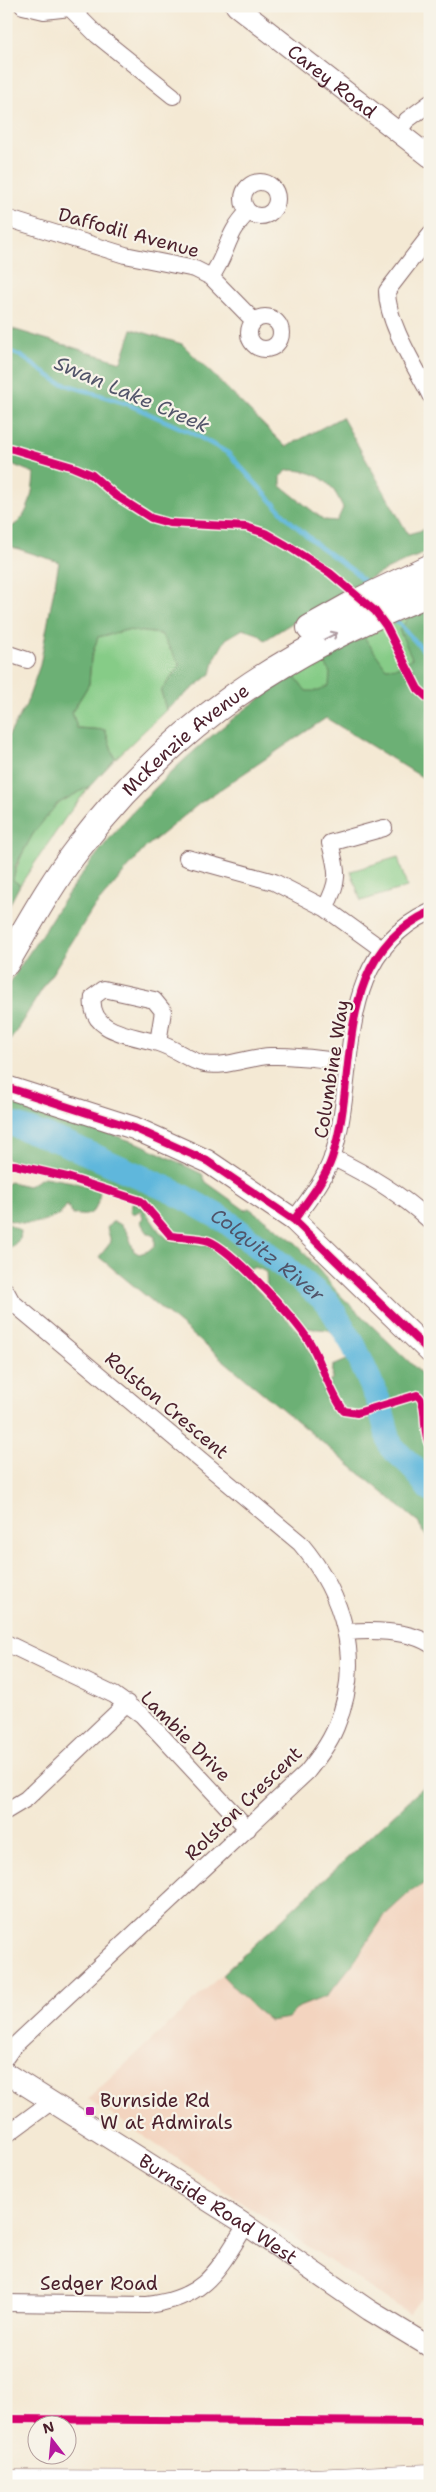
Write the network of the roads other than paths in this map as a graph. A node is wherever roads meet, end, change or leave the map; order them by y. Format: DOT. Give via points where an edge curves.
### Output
graph roads {
  1 [pos="23,6"];
  2 [pos="236,6"];
  3 [pos="71,7"];
  4 [pos="173,96"];
  5 [pos="430,103"];
  6 [pos="398,132"];
  7 [pos="430,157"];
  8 [pos="248,212"];
  9 [pos="6,218"];
  10 [pos="430,235"];
  11 [pos="211,277"];
  12 [pos="254,321"];
  13 [pos="430,394"];
  14 [pos="430,567"];
  15 [pos="410,593"];
  16 [pos="359,612"];
  17 [pos="6,653"];
  18 [pos="27,660"];
  19 [pos="384,828"];
  20 [pos="187,858"];
  21 [pos="325,908"];
  22 [pos="430,912"];
  23 [pos="6,933"];
  24 [pos="383,950"];
  25 [pos="6,963"];
  26 [pos="158,1043"];
  27 [pos="347,1062"];
  28 [pos="6,1087"];
  29 [pos="332,1157"];
  30 [pos="294,1220"];
  31 [pos="430,1221"];
  32 [pos="6,1291"];
  33 [pos="430,1352"];
  34 [pos="347,1632"];
  35 [pos="6,1643"];
  36 [pos="430,1644"];
  37 [pos="127,1703"];
  38 [pos="6,1811"];
  39 [pos="248,1829"];
  40 [pos="6,2058"];
  41 [pos="6,2073"];
  42 [pos="52,2101"];
  43 [pos="6,2136"];
  44 [pos="246,2225"];
  45 [pos="6,2303"];
  46 [pos="430,2346"];
  47 [pos="6,2476"];
  48 [pos="430,2478"];
  49 [pos="6,2484"];
  50 [pos="33,2485"];
  1 -- 3 [label="street" via="44,11"];
  2 -- 6 [label="street, Carey Road"];
  3 -- 4 [label="street" via="96,35"];
  5 -- 6 [label="street" via="407,120"];
  6 -- 7 [label="street, Carey Road"];
  8 -- 11 [label="street" via="231,232 220,264"];
  9 -- 11 [label="street, Daffodil Avenue" via="125,256 195,269"];
  10 -- 13 [label="street" via="387,291 387,302"];
  11 -- 12 [label="street, Daffodil Avenue"];
  14 -- 15 [label="main road, McKenzie Avenue"];
  15 -- 16 [label="main road, McKenzie Avenue"];
  16 -- 23 [label="main road, McKenzie Avenue" via="287,642 234,677 143,752 72,832"];
  25 -- 16 [label="main road, McKenzie Avenue, one-way" via="78,849 122,795 156,760 202,720 266,673 321,641"];
  17 -- 18 [label="street"];
  19 -- 21 [label="street" via="330,844 337,881"];
  20 -- 21 [label="street" via="274,882"];
  21 -- 24 [label="street"];
  22 -- 24 [label="street, Columbine Way" via="409,924"];
  24 -- 27 [label="street, Columbine Way" via="366,976 358,997"];
  26 -- 27 [label="street" via="206,1064 270,1056"];
  27 -- 29 [label="street, Columbine Way"];
  28 -- 30 [label="main road" via="134,1128 192,1154"];
  29 -- 30 [label="street, Columbine Way" via="318,1186"];
  29 -- 31 [label="street" via="390,1188"];
  30 -- 33 [label="main road"];
  32 -- 34 [label="street, Rolston Crescent" via="12,1302 300,1543 328,1579"];
  34 -- 36 [label="street" via="372,1630 421,1639"];
  34 -- 39 [label="street, Rolston Crescent" via="347,1680 336,1726 325,1748 308,1772"];
  35 -- 37 [label="street, Lambie Drive"];
  37 -- 38 [label="street" via="26,1799"];
  37 -- 39 [label="street, Lambie Drive" via="142,1714"];
  39 -- 40 [label="street, Rolston Crescent" via="13,2047"];
  41 -- 42 [label="street, Burnside Road West"];
  42 -- 43 [label="street"];
  42 -- 44 [label="street, Burnside Road West"];
  44 -- 45 [label="street, Sedger Road" via="217,2270 203,2286 186,2297 147,2305"];
  44 -- 46 [label="street, Burnside Road West" via="369,2310"];
  47 -- 50 [label="highway"];
  48 -- 50 [label="highway" via="327,2484"];
  49 -- 50 [label="highway"];
}
